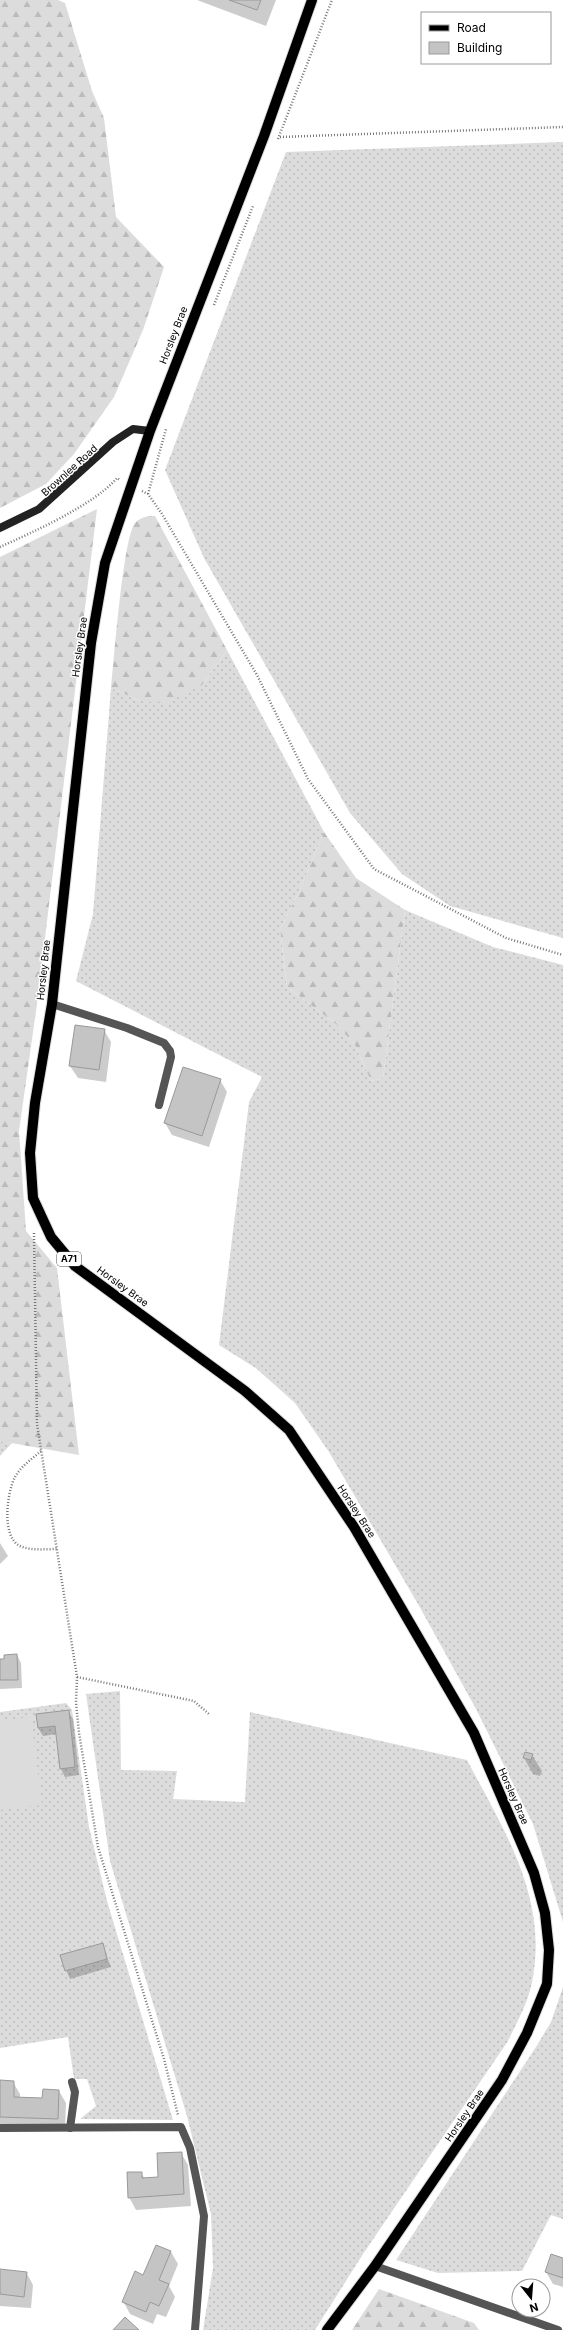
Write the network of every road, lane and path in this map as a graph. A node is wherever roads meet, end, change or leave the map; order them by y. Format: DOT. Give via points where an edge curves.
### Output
graph roads {
  1 [pos="312,0"];
  2 [pos="332,0"];
  3 [pos="563,127"];
  4 [pos="279,137"];
  5 [pos="262,140"];
  6 [pos="276,144"];
  7 [pos="254,202"];
  8 [pos="212,310"];
  9 [pos="167,427"];
  10 [pos="150,431"];
  11 [pos="132,486"];
  12 [pos="148,494"];
  13 [pos="0,528"];
  14 [pos="0,547"];
  15 [pos="563,955"];
  16 [pos="52,1004"];
  17 [pos="159,1105"];
  18 [pos="34,1230"];
  19 [pos="41,1450"];
  20 [pos="57,1549"];
  21 [pos="77,1677"];
  22 [pos="210,1715"];
  23 [pos="72,2082"];
  24 [pos="180,2127"];
  25 [pos="0,2128"];
  26 [pos="70,2128"];
  27 [pos="375,2266"];
  28 [pos="195,2330"];
  29 [pos="327,2330"];
  30 [pos="558,2330"];
  1 -- 5 [label="main road, Horsley Brae / A71"];
  2 -- 4 [label="path"];
  3 -- 4 [label="path"];
  4 -- 5 [label="path"];
  4 -- 6 [label="path"];
  5 -- 10 [label="main road, Horsley Brae / A71"];
  7 -- 8 [label="path"];
  9 -- 12 [label="path"];
  10 -- 11 [label="main road, Horsley Brae / A71"];
  10 -- 13 [label="main road, Brownlee Road" via="133,429 113,442 39,510"];
  11 -- 12 [label="path"];
  11 -- 14 [label="path" via="117,478 106,491 88,502"];
  11 -- 16 [label="main road, Horsley Brae / A71" via="105,563 91,644"];
  12 -- 15 [label="path" via="257,675 308,779 374,869 506,938"];
  16 -- 17 [label="street" via="164,1043 171,1057"];
  16 -- 27 [label="main road, Horsley Brae / A71" via="35,1103 30,1153 33,1198 51,1237 75,1266 245,1391 289,1430 354,1527 474,1733 534,1873 545,1913 549,1950 547,1984 527,2033 502,2080"];
  18 -- 19 [label="path" via="37,1424"];
  19 -- 20 [label="path"];
  19 -- 20 [label="path" via="14,1478 8,1506 8,1526 11,1536 19,1546"];
  20 -- 21 [label="path"];
  21 -- 22 [label="path" via="194,1700"];
  21 -- 24 [label="path" via="79,1732 98,1847 164,2059"];
  23 -- 26 [label="street" via="75,2092"];
  24 -- 26 [label="street"];
  24 -- 28 [label="street" via="190,2148 204,2216"];
  25 -- 26 [label="street"];
  27 -- 29 [label="main road, Horsley Brae / A71"];
  27 -- 30 [label="street"];
}
